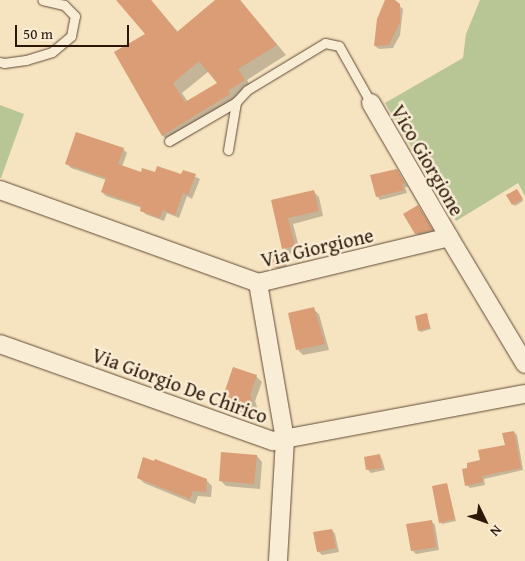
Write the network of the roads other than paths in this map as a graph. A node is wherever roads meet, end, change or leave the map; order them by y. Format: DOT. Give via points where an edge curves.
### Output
graph roads {
  1 [pos="43,0"];
  2 [pos="0,62"];
  3 [pos="236,102"];
  4 [pos="371,103"];
  5 [pos="169,141"];
  6 [pos="228,150"];
  7 [pos="0,190"];
  8 [pos="450,237"];
  9 [pos="258,283"];
  10 [pos="0,344"];
  11 [pos="525,364"];
  12 [pos="525,394"];
  13 [pos="285,439"];
  14 [pos="278,561"];
  1 -- 2 [label="lane" via="64,4 75,16 72,36 52,52 26,60"];
  3 -- 4 [label="lane" via="247,90 325,43 339,46"];
  3 -- 5 [label="lane"];
  3 -- 6 [label="lane"];
  4 -- 8 [label="street, Vico Giorgione"];
  7 -- 9 [label="street, Via Giorgione"];
  8 -- 9 [label="street, Via Giorgione"];
  8 -- 11 [label="street"];
  9 -- 13 [label="street"];
  10 -- 13 [label="street, Via Giorgio De Chirico" via="273,441"];
  12 -- 13 [label="street, Via Giorgio De Chirico"];
  13 -- 14 [label="street"];
}
